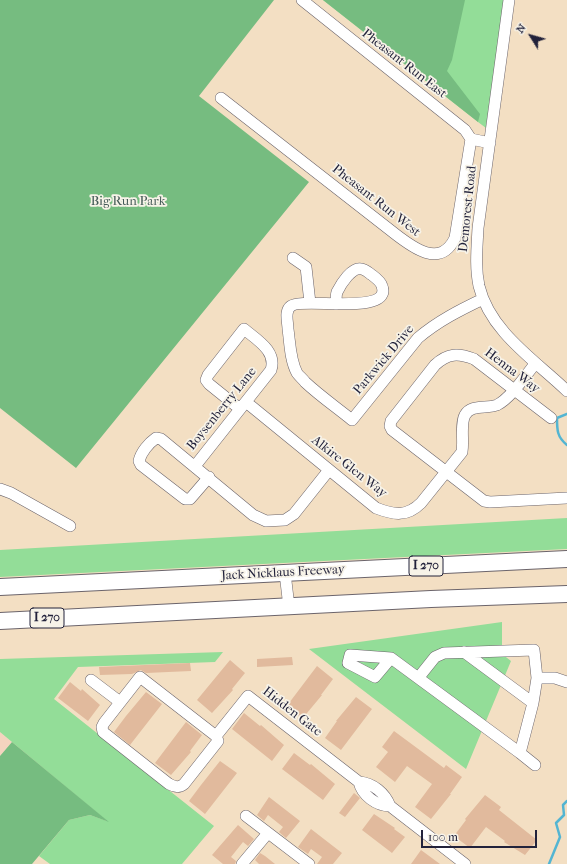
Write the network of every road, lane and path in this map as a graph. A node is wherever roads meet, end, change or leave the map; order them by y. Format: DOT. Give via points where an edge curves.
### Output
graph roads {
  1 [pos="302,0"];
  2 [pos="509,0"];
  3 [pos="221,98"];
  4 [pos="471,139"];
  5 [pos="490,143"];
  6 [pos="293,258"];
  7 [pos="483,298"];
  8 [pos="310,303"];
  9 [pos="336,304"];
  10 [pos="535,364"];
  11 [pos="271,370"];
  12 [pos="514,390"];
  13 [pos="566,390"];
  14 [pos="243,406"];
  15 [pos="551,418"];
  16 [pos="195,466"];
  17 [pos="329,470"];
  18 [pos="446,472"];
  19 [pos="209,477"];
  20 [pos="0,489"];
  21 [pos="567,498"];
  22 [pos="70,526"];
  23 [pos="567,559"];
  24 [pos="286,573"];
  25 [pos="0,587"];
  26 [pos="567,594"];
  27 [pos="289,607"];
  28 [pos="0,621"];
  29 [pos="464,652"];
  30 [pos="392,658"];
  31 [pos="419,677"];
  32 [pos="537,678"];
  33 [pos="91,680"];
  34 [pos="567,682"];
  35 [pos="120,702"];
  36 [pos="533,703"];
  37 [pos="216,736"];
  38 [pos="520,753"];
  39 [pos="535,765"];
  40 [pos="246,816"];
  41 [pos="268,833"];
  42 [pos="242,864"];
  43 [pos="309,864"];
  44 [pos="465,864"];
  1 -- 4 [label="street, Pheasant Run East" via="465,130"];
  2 -- 5 [label="street, Demorest Road"];
  3 -- 4 [label="street, Pheasant Run West" via="413,248 424,253 442,252 451,246 455,238"];
  4 -- 5 [label="street"];
  5 -- 7 [label="street, Demorest Road" via="476,257"];
  6 -- 8 [label="street" via="306,267"];
  7 -- 8 [label="street, Parkwick Drive" via="446,317 418,338 352,420 297,374 290,353 287,315 292,305"];
  7 -- 10 [label="street, Demorest Road" via="505,333"];
  8 -- 9 [label="street"];
  10 -- 12 [label="street, Alkire Glen Way"];
  10 -- 13 [label="street, Demorest Road"];
  11 -- 14 [label="street, Boysenberry Lane"];
  11 -- 14 [label="street, Alkire Glen Way" via="272,356 268,349 244,329 206,380"];
  12 -- 15 [label="street, Henna Way"];
  12 -- 18 [label="street, Alkire Glen Way" via="497,404 472,409 464,415 462,452"];
  12 -- 18 [label="street, Henna Way" via="474,359 459,355 443,357 435,365 391,421 390,426"];
  14 -- 16 [label="street, Boysenberry Lane"];
  14 -- 17 [label="street, Alkire Glen Way"];
  16 -- 19 [label="street"];
  16 -- 19 [label="street" via="162,439 156,438 140,456 139,461 185,499 190,499"];
  17 -- 18 [label="street, Alkire Glen Way" via="376,508 398,514 415,509"];
  17 -- 19 [label="street" via="294,514 285,520 276,521 266,521 253,514"];
  18 -- 21 [label="street" via="484,501"];
  20 -- 22 [label="street"];
  23 -- 24 [label="highway, Jack Nicklaus Freeway / I 270"];
  24 -- 25 [label="highway, Jack Nicklaus Freeway / I 270"];
  24 -- 27 [label="street"];
  26 -- 27 [label="highway, I 270"];
  27 -- 28 [label="highway, I 270"];
  29 -- 31 [label="street" via="444,653 435,657"];
  29 -- 32 [label="street" via="534,650"];
  29 -- 36 [label="street"];
  30 -- 31 [label="street"];
  31 -- 38 [label="street"];
  32 -- 34 [label="street" via="554,678"];
  32 -- 36 [label="street"];
  33 -- 35 [label="street"];
  35 -- 37 [label="street" via="140,677"];
  35 -- 37 [label="street" via="102,726 103,732 173,786 184,784 218,741"];
  36 -- 38 [label="street"];
  37 -- 44 [label="street, Hidden Gate" via="248,696 359,782 378,789 390,806"];
  38 -- 39 [label="street"];
  40 -- 41 [label="street"];
  41 -- 42 [label="street"];
  41 -- 43 [label="street"];
}
